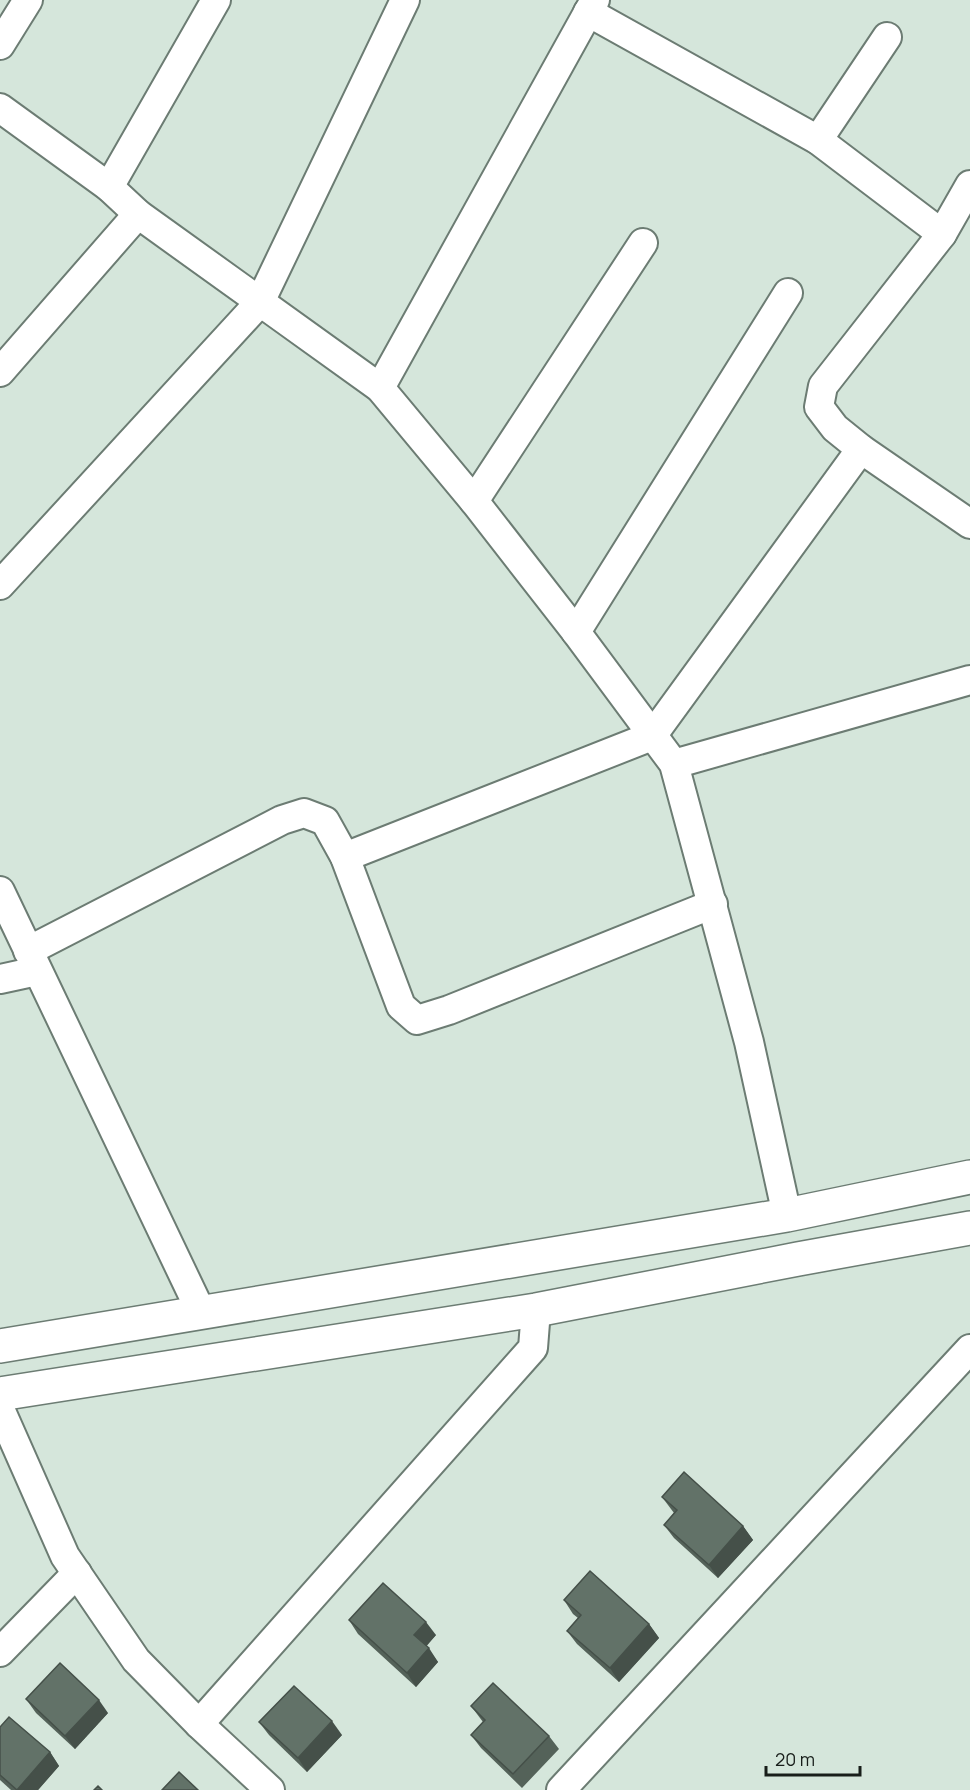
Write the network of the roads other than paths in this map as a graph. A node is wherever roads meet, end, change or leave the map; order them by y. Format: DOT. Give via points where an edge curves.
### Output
graph roads {
  1 [pos="28,0"];
  2 [pos="216,0"];
  3 [pos="405,0"];
  4 [pos="591,6"];
  5 [pos="887,37"];
  6 [pos="0,45"];
  7 [pos="0,108"];
  8 [pos="818,140"];
  9 [pos="970,184"];
  10 [pos="109,187"];
  11 [pos="138,214"];
  12 [pos="942,234"];
  13 [pos="643,243"];
  14 [pos="788,293"];
  15 [pos="260,302"];
  16 [pos="0,372"];
  17 [pos="380,388"];
  18 [pos="861,449"];
  19 [pos="474,501"];
  20 [pos="970,524"];
  21 [pos="0,585"];
  22 [pos="576,632"];
  23 [pos="970,680"];
  24 [pos="652,736"];
  25 [pos="674,764"];
  26 [pos="345,857"];
  27 [pos="0,891"];
  28 [pos="713,904"];
  29 [pos="32,961"];
  30 [pos="0,979"];
  31 [pos="970,1177"];
  32 [pos="787,1215"];
  33 [pos="970,1228"];
  34 [pos="536,1310"];
  35 [pos="202,1314"];
  36 [pos="0,1346"];
  37 [pos="970,1349"];
  38 [pos="0,1394"];
  39 [pos="0,1410"];
  40 [pos="77,1573"];
  41 [pos="0,1652"];
  42 [pos="199,1724"];
  43 [pos="270,1790"];
  44 [pos="561,1790"];
  1 -- 6 [label="street"];
  2 -- 10 [label="street"];
  3 -- 15 [label="street"];
  4 -- 8 [label="street"];
  4 -- 17 [label="street"];
  5 -- 8 [label="street"];
  7 -- 10 [label="street"];
  8 -- 12 [label="street"];
  9 -- 12 [label="street"];
  10 -- 11 [label="street"];
  11 -- 15 [label="street"];
  11 -- 16 [label="street"];
  12 -- 18 [label="street" via="823,386 819,407 835,428"];
  13 -- 19 [label="street"];
  14 -- 22 [label="street"];
  15 -- 17 [label="street"];
  15 -- 21 [label="street"];
  17 -- 19 [label="street"];
  18 -- 20 [label="street"];
  18 -- 24 [label="street"];
  19 -- 22 [label="street"];
  22 -- 24 [label="street"];
  23 -- 25 [label="street"];
  24 -- 25 [label="street"];
  24 -- 26 [label="street"];
  25 -- 28 [label="street"];
  26 -- 28 [label="street" via="401,1006 417,1020"];
  26 -- 29 [label="street" via="326,821 304,813 282,820"];
  27 -- 29 [label="street"];
  28 -- 32 [label="street" via="749,1042"];
  29 -- 30 [label="street"];
  29 -- 35 [label="street"];
  31 -- 32 [label="main road"];
  32 -- 35 [label="main road"];
  33 -- 34 [label="main road"];
  34 -- 38 [label="main road"];
  34 -- 42 [label="street" via="533,1348"];
  35 -- 36 [label="main road"];
  37 -- 44 [label="street"];
  39 -- 40 [label="street" via="65,1556"];
  40 -- 41 [label="street"];
  40 -- 42 [label="street" via="136,1660"];
  42 -- 43 [label="street"];
}
